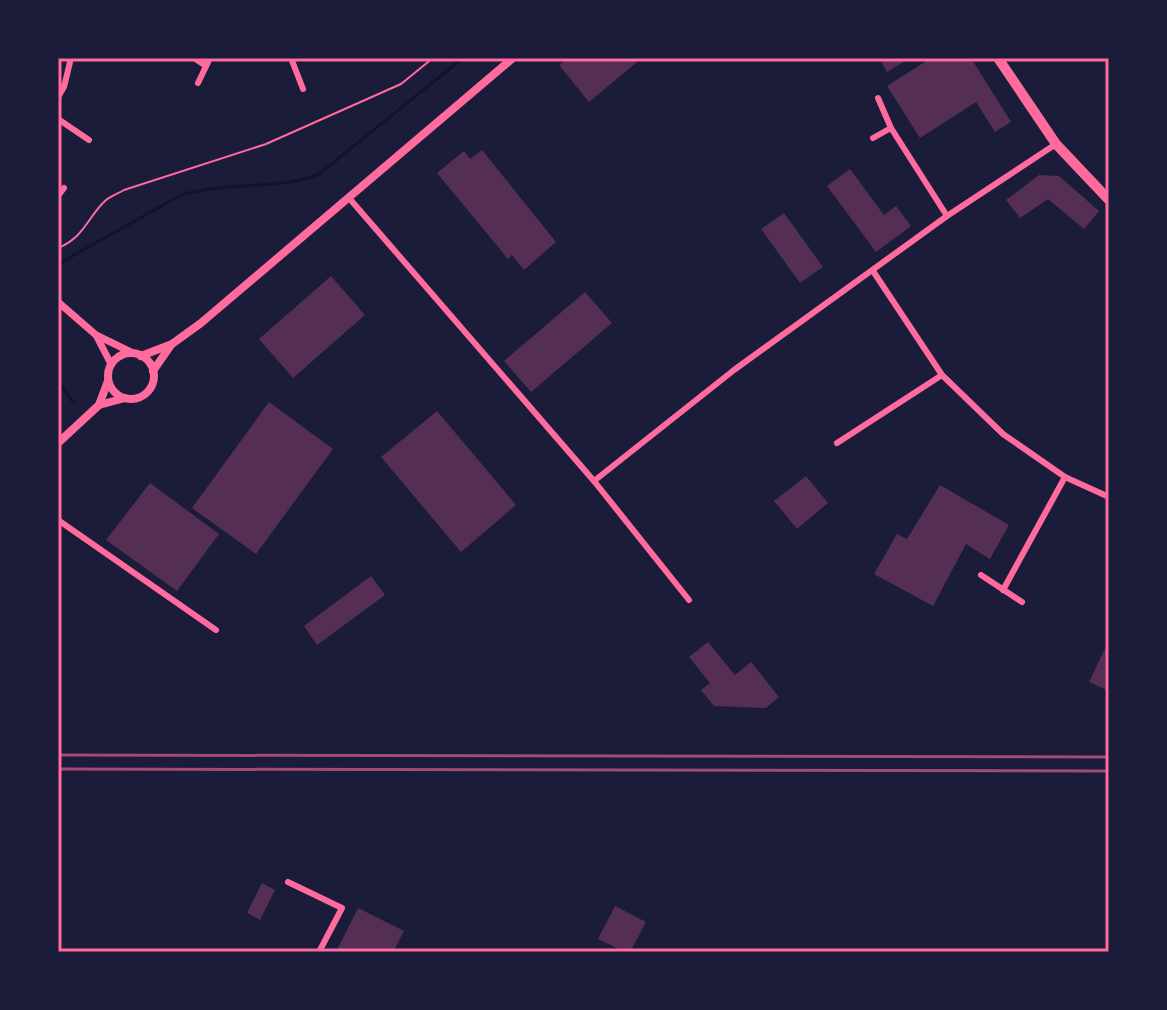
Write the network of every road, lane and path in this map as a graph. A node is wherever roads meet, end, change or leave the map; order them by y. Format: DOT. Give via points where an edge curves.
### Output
graph roads {
  1 [pos="71,58"];
  2 [pos="194,58"];
  3 [pos="210,58"];
  4 [pos="291,58"];
  5 [pos="433,58"];
  6 [pos="513,58"];
  7 [pos="998,58"];
  8 [pos="206,66"];
  9 [pos="198,83"];
  10 [pos="303,89"];
  11 [pos="58,97"];
  12 [pos="878,98"];
  13 [pos="58,119"];
  14 [pos="891,128"];
  15 [pos="873,138"];
  16 [pos="89,140"];
  17 [pos="1056,144"];
  18 [pos="64,188"];
  19 [pos="58,196"];
  20 [pos="349,198"];
  21 [pos="1109,200"];
  22 [pos="947,216"];
  23 [pos="58,248"];
  24 [pos="873,271"];
  25 [pos="58,302"];
  26 [pos="96,335"];
  27 [pos="172,344"];
  28 [pos="137,355"];
  29 [pos="111,364"];
  30 [pos="153,371"];
  31 [pos="942,375"];
  32 [pos="108,381"];
  33 [pos="126,398"];
  34 [pos="99,405"];
  35 [pos="58,443"];
  36 [pos="837,443"];
  37 [pos="1065,477"];
  38 [pos="594,481"];
  39 [pos="1109,497"];
  40 [pos="58,520"];
  41 [pos="981,575"];
  42 [pos="1003,590"];
  43 [pos="689,600"];
  44 [pos="1022,602"];
  45 [pos="216,630"];
  46 [pos="288,882"];
  47 [pos="319,952"];
  1 -- 11 [label="street"];
  2 -- 8 [label="street"];
  3 -- 8 [label="street"];
  4 -- 10 [label="street"];
  5 -- 23 [label="path" via="401,84 266,144 124,190 106,200 90,224"];
  6 -- 20 [label="main road"];
  7 -- 17 [label="highway"];
  8 -- 9 [label="street"];
  12 -- 14 [label="street"];
  13 -- 16 [label="street"];
  14 -- 15 [label="street"];
  14 -- 22 [label="street"];
  17 -- 21 [label="highway"];
  17 -- 22 [label="street"];
  18 -- 19 [label="street"];
  20 -- 27 [label="main road"];
  20 -- 38 [label="street"];
  22 -- 24 [label="street"];
  24 -- 31 [label="street"];
  24 -- 38 [label="street" via="734,370"];
  25 -- 26 [label="street"];
  26 -- 28 [label="street"];
  26 -- 29 [label="street"];
  27 -- 28 [label="main road"];
  27 -- 30 [label="main road"];
  28 -- 29 [label="main road" via="121,356"];
  28 -- 30 [label="main road"];
  29 -- 32 [label="main road"];
  30 -- 33 [label="main road" via="146,392"];
  31 -- 36 [label="street"];
  31 -- 37 [label="street" via="1003,434"];
  32 -- 33 [label="main road"];
  32 -- 34 [label="main road"];
  33 -- 34 [label="main road"];
  34 -- 35 [label="main road"];
  37 -- 39 [label="street"];
  37 -- 42 [label="street"];
  38 -- 43 [label="street"];
  40 -- 45 [label="street"];
  41 -- 42 [label="street"];
  42 -- 44 [label="street"];
  46 -- 47 [label="street" via="342,908"];
}
